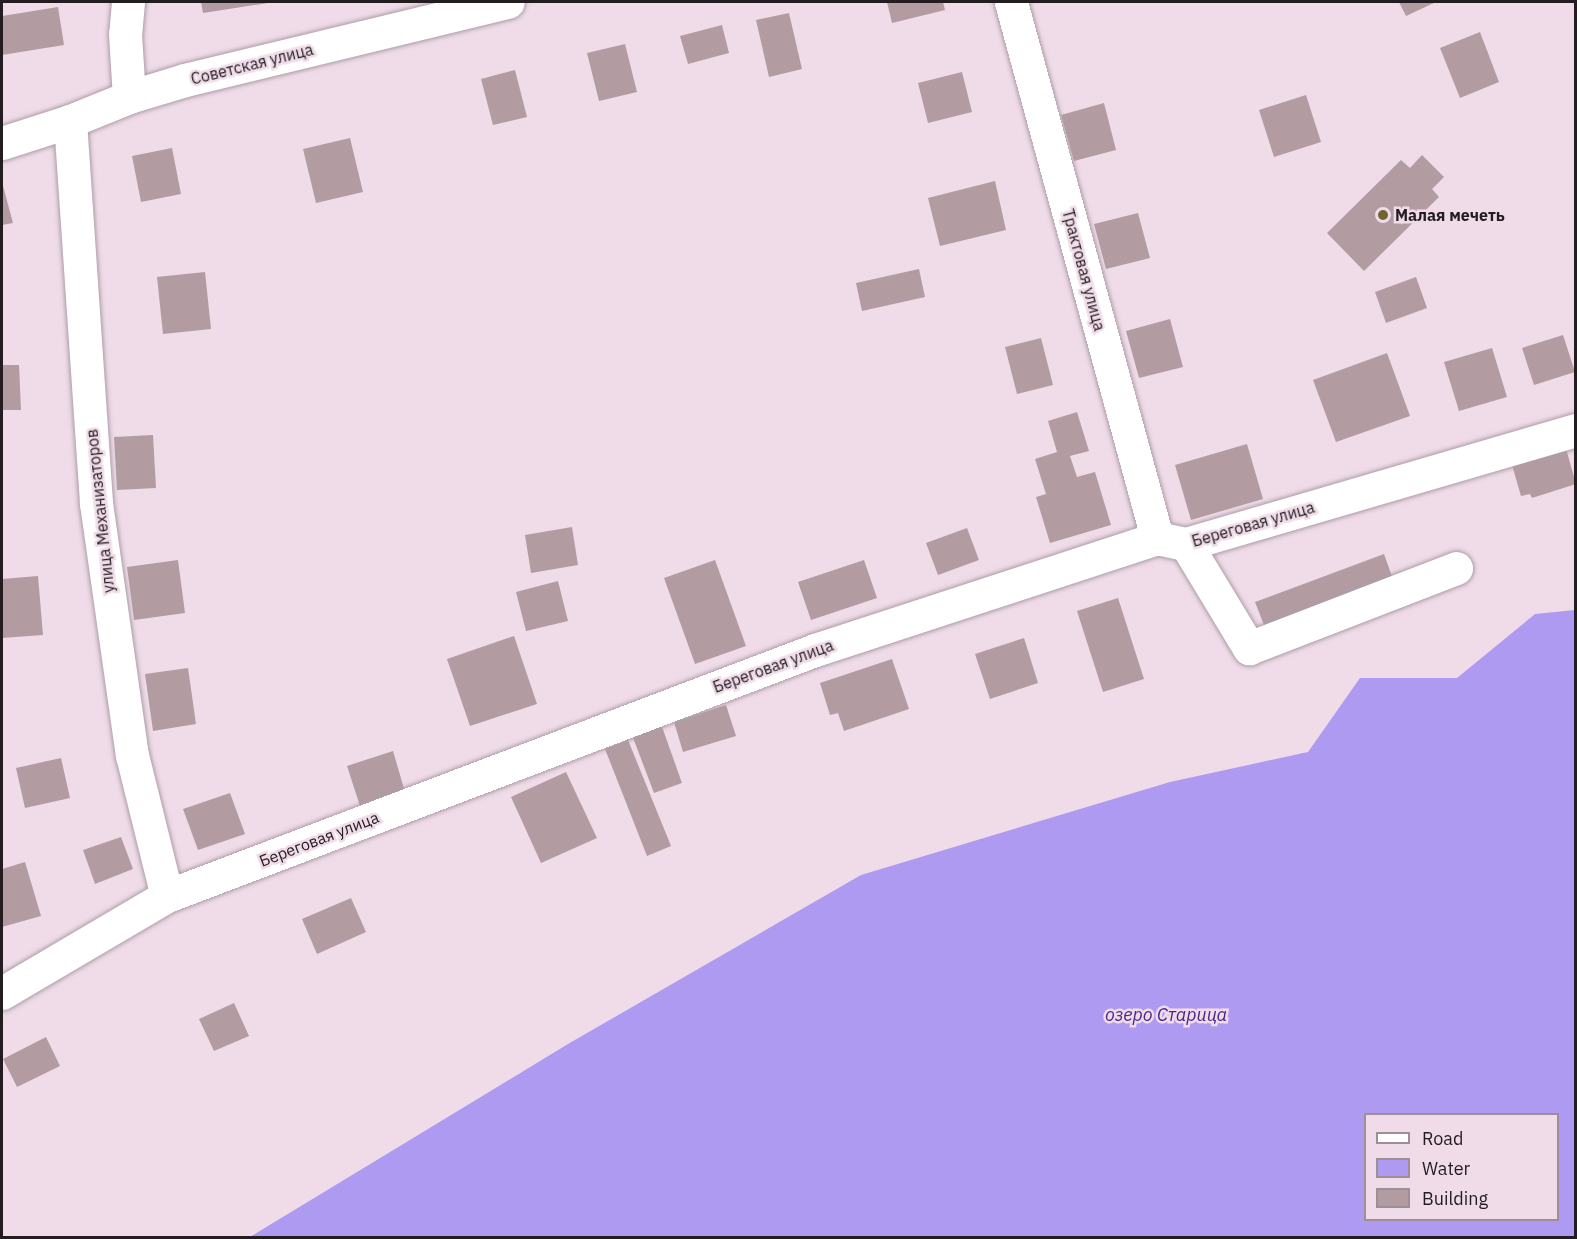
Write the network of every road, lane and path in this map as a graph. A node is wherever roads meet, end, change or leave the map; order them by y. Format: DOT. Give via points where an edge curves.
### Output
graph roads {
  1 [pos="129,2"];
  2 [pos="508,2"];
  3 [pos="1011,2"];
  4 [pos="129,96"];
  5 [pos="70,121"];
  6 [pos="2,143"];
  7 [pos="1575,430"];
  8 [pos="1171,541"];
  9 [pos="1456,568"];
  10 [pos="167,896"];
  11 [pos="2,993"];
  1 -- 4 [label="street" via="125,34"];
  2 -- 4 [label="street, Советская улица"];
  3 -- 8 [label="street, Трактовая улица"];
  4 -- 5 [label="street, Советская улица"];
  5 -- 6 [label="street, Советская улица"];
  5 -- 10 [label="street, улица Механизаторов" via="96,503 132,755"];
  7 -- 8 [label="street, Береговая улица"];
  8 -- 9 [label="street, Трактовая улица" via="1249,648"];
  8 -- 10 [label="street, Береговая улица" via="815,650"];
  10 -- 11 [label="street, Береговая улица"];
}
